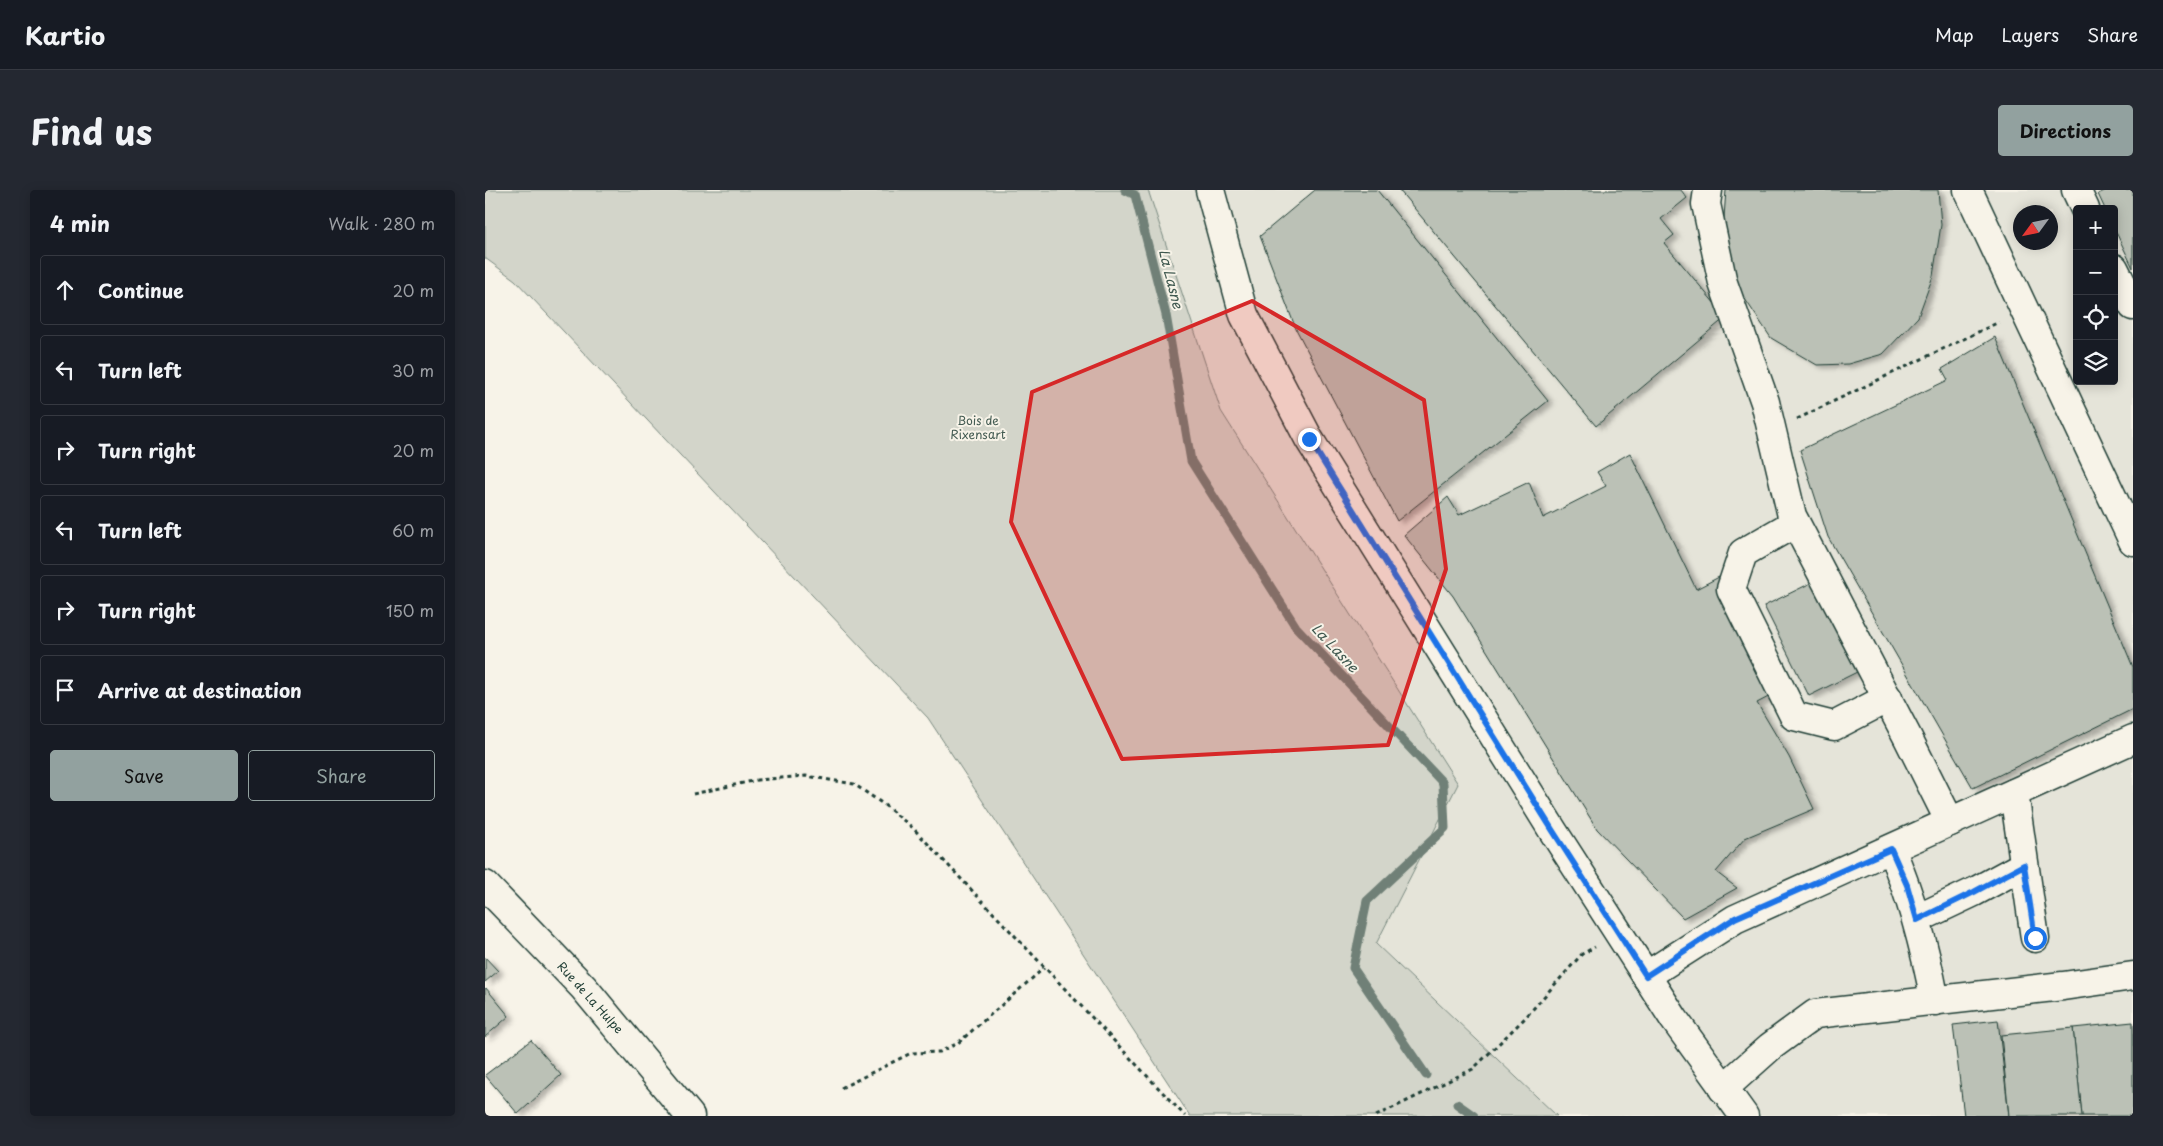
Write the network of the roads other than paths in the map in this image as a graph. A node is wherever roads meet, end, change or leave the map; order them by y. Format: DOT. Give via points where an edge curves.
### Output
graph roads {
  1 [pos="1210,190"];
  2 [pos="1708,190"];
  3 [pos="1968,190"];
  4 [pos="2076,190"];
  5 [pos="2083,205"];
  6 [pos="2118,276"];
  7 [pos="2133,306"];
  8 [pos="1795,523"];
  9 [pos="2133,541"];
  10 [pos="1888,698"];
  11 [pos="2133,739"];
  12 [pos="2015,793"];
  13 [pos="1950,822"];
  14 [pos="1891,849"];
  15 [pos="2024,865"];
  16 [pos="485,885"];
  17 [pos="1917,920"];
  18 [pos="2035,938"];
  19 [pos="1646,976"];
  20 [pos="2133,976"];
  21 [pos="1935,1001"];
  22 [pos="1723,1089"];
  23 [pos="689,1116"];
  24 [pos="1744,1116"];
  1 -- 19 [label="street" via="1244,315 1309,439"];
  2 -- 8 [label="street" via="1706,204 1723,283 1765,402"];
  3 -- 9 [label="street"];
  4 -- 5 [label="street"];
  6 -- 7 [label="street"];
  8 -- 10 [label="street"];
  8 -- 10 [label="street" via="1743,553 1731,589 1794,716 1834,726"];
  10 -- 13 [label="street"];
  11 -- 12 [label="street"];
  12 -- 13 [label="street"];
  12 -- 15 [label="street"];
  13 -- 14 [label="street"];
  14 -- 17 [label="street" via="1907,885"];
  14 -- 19 [label="street" via="1735,918"];
  15 -- 17 [label="street"];
  15 -- 18 [label="street"];
  16 -- 23 [label="street, Rue de La Hulpe" via="584,988"];
  17 -- 21 [label="street"];
  19 -- 22 [label="street"];
  20 -- 21 [label="street"];
  21 -- 22 [label="street" via="1815,1014 1770,1047"];
  22 -- 24 [label="street"];
}
